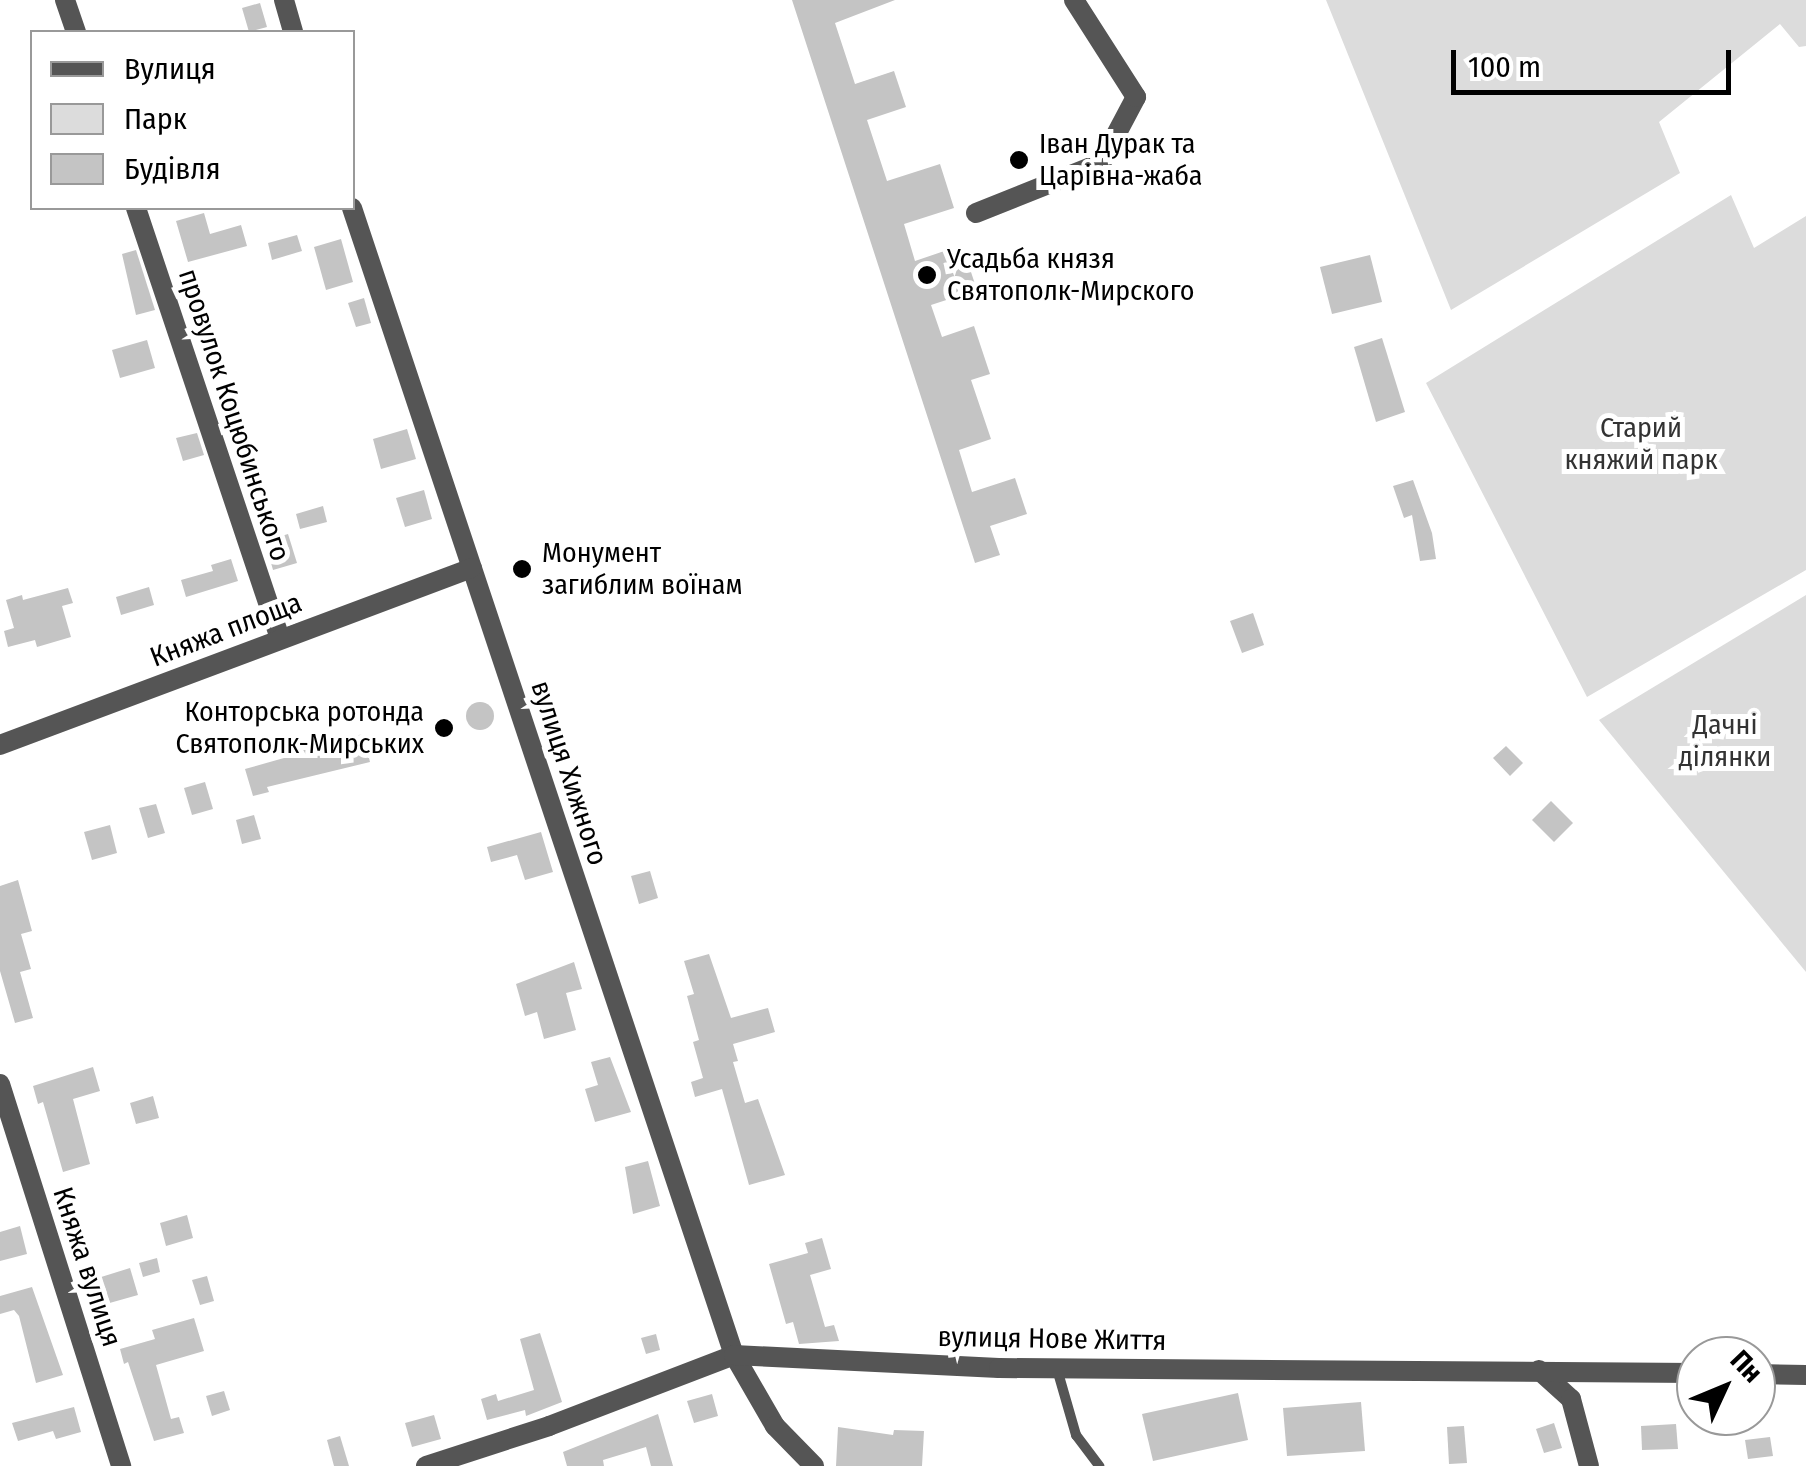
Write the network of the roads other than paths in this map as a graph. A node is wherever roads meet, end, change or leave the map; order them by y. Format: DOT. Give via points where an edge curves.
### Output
graph roads {
  1 [pos="65,0"];
  2 [pos="284,0"];
  3 [pos="1074,0"];
  4 [pos="75,30"];
  5 [pos="293,30"];
  6 [pos="137,210"];
  7 [pos="353,210"];
  8 [pos="976,213"];
  9 [pos="472,568"];
  10 [pos="280,639"];
  11 [pos="0,745"];
  12 [pos="0,1084"];
  13 [pos="734,1355"];
  14 [pos="1056,1368"];
  15 [pos="1539,1370"];
  16 [pos="1676,1373"];
  17 [pos="1776,1374"];
  18 [pos="1806,1375"];
  19 [pos="122,1466"];
  20 [pos="426,1466"];
  21 [pos="814,1466"];
  22 [pos="1099,1466"];
  23 [pos="1589,1466"];
  1 -- 4 [label="street"];
  2 -- 5 [label="street"];
  3 -- 8 [label="street" via="1136,97 1101,163"];
  6 -- 10 [label="street, провулок Коцюбинського"];
  7 -- 9 [label="street, вулиця Хижного"];
  9 -- 10 [label="street, Княжа площа"];
  9 -- 13 [label="street, вулиця Хижного"];
  10 -- 11 [label="street, Княжа площа"];
  12 -- 19 [label="street, Княжа вулиця"];
  13 -- 14 [label="street, вулиця Нове Життя"];
  13 -- 20 [label="street, вулиця Нове Життя"];
  13 -- 21 [label="street, вулиця Хижного" via="775,1426"];
  14 -- 15 [label="street, вулиця Нове Життя"];
  14 -- 22 [label="lane" via="1076,1434"];
  15 -- 16 [label="street, вулиця Нове Життя"];
  15 -- 23 [label="street" via="1571,1398"];
  17 -- 18 [label="street"];
}
